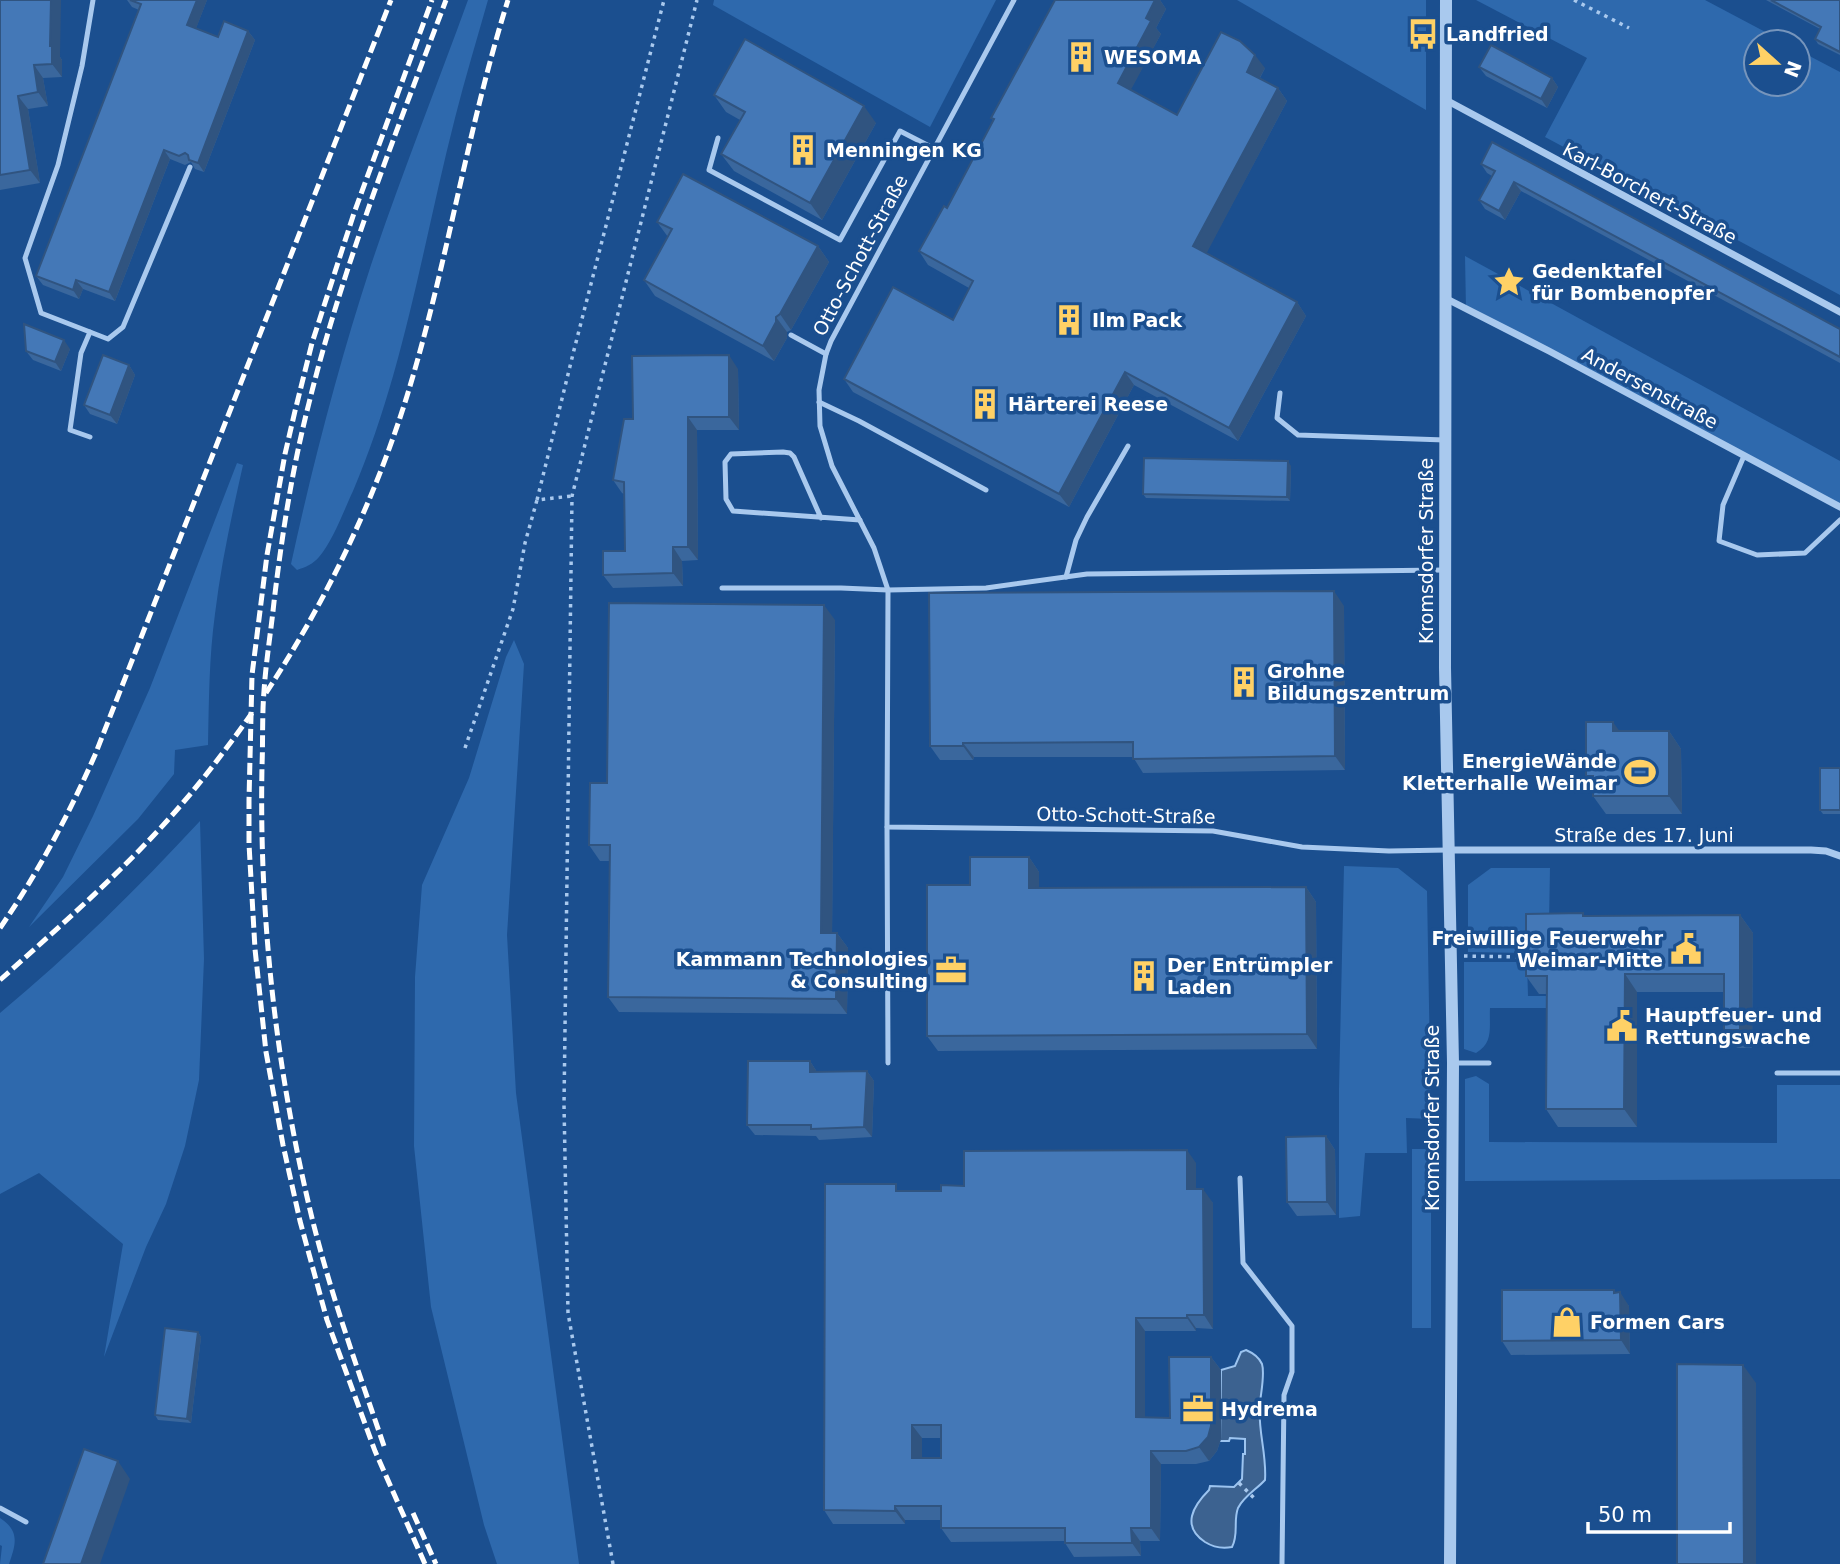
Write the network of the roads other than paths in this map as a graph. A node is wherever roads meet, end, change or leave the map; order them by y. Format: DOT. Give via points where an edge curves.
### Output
graph roads {
  1 [pos="93,0"];
  2 [pos="1014,0"];
  3 [pos="1446,0"];
  4 [pos="1446,100"];
  5 [pos="718,138"];
  6 [pos="935,149"];
  7 [pos="190,167"];
  8 [pos="1444,298"];
  9 [pos="1840,312"];
  10 [pos="90,332"];
  11 [pos="791,335"];
  12 [pos="826,354"];
  13 [pos="1280,393"];
  14 [pos="820,402"];
  15 [pos="90,438"];
  16 [pos="1445,440"];
  17 [pos="1128,446"];
  18 [pos="1744,456"];
  19 [pos="986,490"];
  20 [pos="1840,507"];
  21 [pos="821,518"];
  22 [pos="860,520"];
  23 [pos="1840,520"];
  24 [pos="1445,570"];
  25 [pos="1066,577"];
  26 [pos="722,588"];
  27 [pos="888,590"];
  28 [pos="887,827"];
  29 [pos="1448,850"];
  30 [pos="1840,856"];
  31 [pos="888,1063"];
  32 [pos="1452,1063"];
  33 [pos="1489,1063"];
  34 [pos="1777,1073"];
  35 [pos="1840,1073"];
  36 [pos="1240,1178"];
  37 [pos="0,1508"];
  38 [pos="26,1522"];
  39 [pos="1282,1564"];
  40 [pos="1450,1564"];
  1 -- 10 [label="lane" via="58,165 25,258 41,313"];
  2 -- 6 [label="lane, Otto-Schott-Straße"];
  3 -- 4 [label="street, Kromsdorfer Straße"];
  4 -- 8 [label="street, Kromsdorfer Straße"];
  4 -- 9 [label="street, Karl-Borchert-Straße"];
  5 -- 6 [label="lane" via="709,170 840,240 900,131"];
  6 -- 12 [label="lane, Otto-Schott-Straße"];
  7 -- 10 [label="lane" via="122,327 108,339"];
  8 -- 16 [label="street, Kromsdorfer Straße"];
  8 -- 18 [label="street, Andersenstraße"];
  10 -- 15 [label="lane" via="81,353 70,430"];
  11 -- 12 [label="lane"];
  12 -- 14 [label="lane, Otto-Schott-Straße"];
  13 -- 16 [label="lane" via="1277,418 1298,435"];
  14 -- 19 [label="lane"];
  14 -- 22 [label="lane, Otto-Schott-Straße" via="820,426 832,467"];
  16 -- 24 [label="street, Kromsdorfer Straße"];
  17 -- 25 [label="lane" via="1076,540"];
  18 -- 20 [label="street, Andersenstraße"];
  18 -- 23 [label="lane" via="1723,505 1719,541 1757,555 1804,553"];
  21 -- 21 [label="lane" via="733,511 726,499 727,457 790,453"];
  21 -- 22 [label="lane"];
  22 -- 27 [label="lane, Otto-Schott-Straße"];
  24 -- 25 [label="lane"];
  24 -- 29 [label="street, Kromsdorfer Straße"];
  25 -- 27 [label="lane" via="986,588"];
  26 -- 27 [label="lane"];
  27 -- 28 [label="lane, Otto-Schott-Straße"];
  28 -- 29 [label="lane, Otto-Schott-Straße" via="1213,831 1302,847"];
  28 -- 31 [label="lane, Otto-Schott-Straße"];
  29 -- 30 [label="street, Straße des 17. Juni" via="1811,850"];
  29 -- 32 [label="street, Kromsdorfer Straße"];
  32 -- 33 [label="lane"];
  32 -- 40 [label="street, Kromsdorfer Straße"];
  34 -- 35 [label="lane"];
  36 -- 39 [label="lane" via="1243,1262 1292,1326 1292,1372 1284,1395"];
  37 -- 38 [label="lane"];
}
